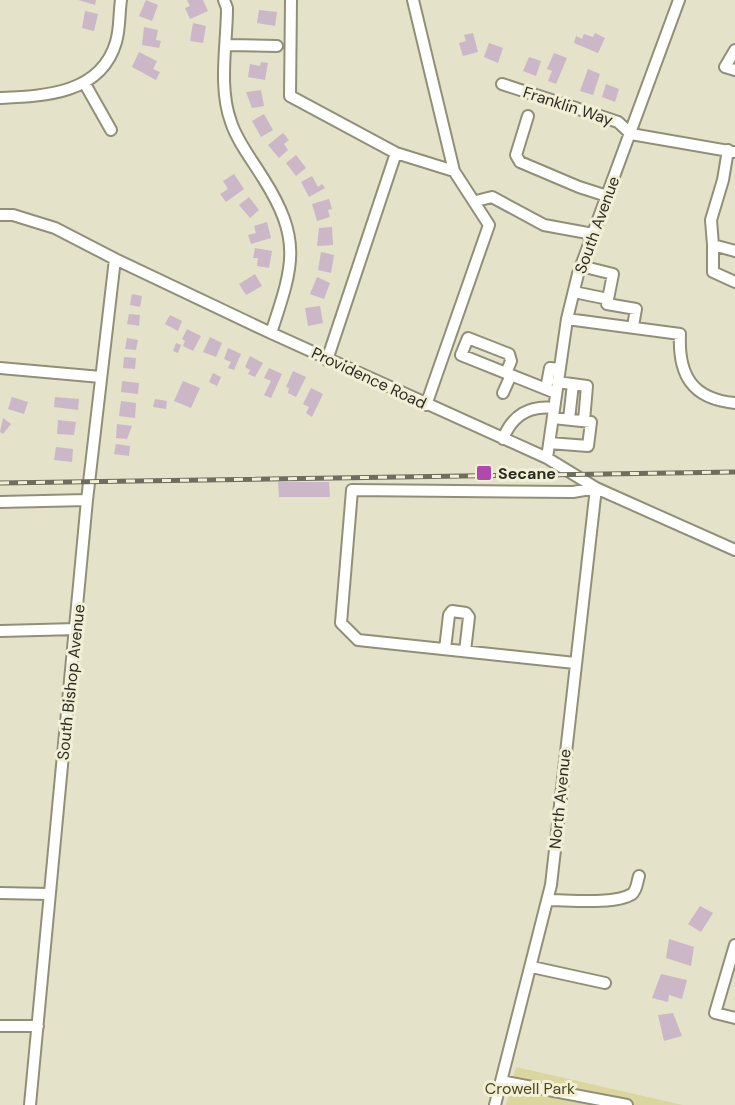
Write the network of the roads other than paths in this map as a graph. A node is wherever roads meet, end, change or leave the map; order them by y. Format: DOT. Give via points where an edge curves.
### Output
graph roads {
  1 [pos="121,0"];
  2 [pos="224,0"];
  3 [pos="291,0"];
  4 [pos="413,0"];
  5 [pos="679,0"];
  6 [pos="227,45"];
  7 [pos="277,46"];
  8 [pos="735,50"];
  9 [pos="735,70"];
  10 [pos="85,84"];
  11 [pos="502,84"];
  12 [pos="0,98"];
  13 [pos="528,116"];
  14 [pos="111,130"];
  15 [pos="631,134"];
  16 [pos="731,151"];
  17 [pos="396,153"];
  18 [pos="454,171"];
  19 [pos="608,196"];
  20 [pos="476,201"];
  21 [pos="0,215"];
  22 [pos="593,234"];
  23 [pos="713,245"];
  24 [pos="735,251"];
  25 [pos="115,259"];
  26 [pos="581,266"];
  27 [pos="735,282"];
  28 [pos="574,292"];
  29 [pos="607,301"];
  30 [pos="567,319"];
  31 [pos="603,322"];
  32 [pos="633,326"];
  33 [pos="271,333"];
  34 [pos="327,360"];
  35 [pos="0,368"];
  36 [pos="101,377"];
  37 [pos="573,384"];
  38 [pos="553,388"];
  39 [pos="503,393"];
  40 [pos="735,403"];
  41 [pos="426,405"];
  42 [pos="553,413"];
  43 [pos="569,419"];
  44 [pos="584,421"];
  45 [pos="503,438"];
  46 [pos="549,442"];
  47 [pos="547,458"];
  48 [pos="596,488"];
  49 [pos="87,500"];
  50 [pos="0,502"];
  51 [pos="735,550"];
  52 [pos="77,629"];
  53 [pos="0,631"];
  54 [pos="445,649"];
  55 [pos="465,651"];
  56 [pos="574,663"];
  57 [pos="639,876"];
  58 [pos="0,893"];
  59 [pos="49,894"];
  60 [pos="548,900"];
  61 [pos="735,945"];
  62 [pos="532,967"];
  63 [pos="605,982"];
  64 [pos="735,1018"];
  65 [pos="0,1026"];
  66 [pos="38,1026"];
  67 [pos="501,1081"];
  68 [pos="30,1105"];
  69 [pos="495,1105"];
  70 [pos="627,1105"];
  1 -- 10 [label="street" via="116,41 105,65"];
  2 -- 6 [label="street"];
  3 -- 17 [label="street" via="290,96"];
  4 -- 18 [label="street"];
  5 -- 15 [label="street, South Avenue"];
  6 -- 7 [label="street"];
  6 -- 33 [label="street" via="225,88 230,122 281,206 290,232 289,278"];
  8 -- 9 [label="street" via="725,67"];
  10 -- 12 [label="street" via="39,96"];
  10 -- 14 [label="street"];
  11 -- 15 [label="street, Franklin Way" via="618,122"];
  13 -- 19 [label="street" via="516,155 520,162"];
  15 -- 16 [label="street"];
  15 -- 19 [label="street, South Avenue"];
  16 -- 23 [label="street" via="711,219"];
  17 -- 18 [label="street"];
  17 -- 34 [label="street"];
  18 -- 20 [label="street"];
  19 -- 22 [label="street, South Avenue"];
  20 -- 22 [label="street" via="492,197 544,225"];
  20 -- 41 [label="street" via="489,225"];
  21 -- 25 [label="street, Providence Road" via="55,228"];
  22 -- 26 [label="street, South Avenue"];
  23 -- 24 [label="street"];
  23 -- 27 [label="street" via="713,272"];
  25 -- 33 [label="street, Providence Road"];
  25 -- 36 [label="street, South Bishop Avenue"];
  26 -- 28 [label="street, South Avenue"];
  26 -- 29 [label="street" via="613,274"];
  28 -- 29 [label="street"];
  28 -- 30 [label="street, South Avenue"];
  29 -- 31 [label="street"];
  29 -- 32 [label="street" via="636,309"];
  30 -- 31 [label="street"];
  30 -- 38 [label="street, South Avenue" via="560,369"];
  31 -- 32 [label="street"];
  32 -- 40 [label="street" via="680,334 679,353 688,380 712,399"];
  33 -- 34 [label="street, Providence Road"];
  34 -- 41 [label="street, Providence Road"];
  35 -- 36 [label="street"];
  36 -- 49 [label="street, South Bishop Avenue"];
  37 -- 38 [label="street"];
  37 -- 43 [label="street"];
  37 -- 44 [label="street" via="587,386"];
  38 -- 39 [label="street" via="509,374"];
  38 -- 42 [label="street, South Avenue"];
  41 -- 45 [label="street, Providence Road"];
  42 -- 43 [label="street"];
  42 -- 45 [label="street" via="536,406 512,420"];
  42 -- 46 [label="street, South Avenue"];
  43 -- 44 [label="street"];
  44 -- 46 [label="street" via="591,422 588,446"];
  45 -- 47 [label="street, Providence Road"];
  46 -- 47 [label="street, South Avenue"];
  47 -- 48 [label="street, Providence Road"];
  48 -- 51 [label="street, Providence Road"];
  48 -- 54 [label="street" via="573,492 352,490 341,623 357,640"];
  48 -- 56 [label="street, North Avenue"];
  49 -- 50 [label="street"];
  49 -- 52 [label="street, South Bishop Avenue"];
  52 -- 53 [label="street"];
  52 -- 59 [label="street, South Bishop Avenue"];
  54 -- 55 [label="street"];
  54 -- 55 [label="street" via="452,611 469,617"];
  55 -- 56 [label="street"];
  56 -- 60 [label="street, North Avenue"];
  57 -- 60 [label="street" via="632,894 602,900"];
  58 -- 59 [label="street"];
  59 -- 66 [label="street, South Bishop Avenue"];
  60 -- 62 [label="street, North Avenue"];
  61 -- 64 [label="street" via="715,1013"];
  62 -- 63 [label="street"];
  62 -- 67 [label="street, North Avenue"];
  65 -- 66 [label="street"];
  66 -- 68 [label="street, South Bishop Avenue"];
  67 -- 69 [label="street, North Avenue"];
  67 -- 70 [label="street"];
}
